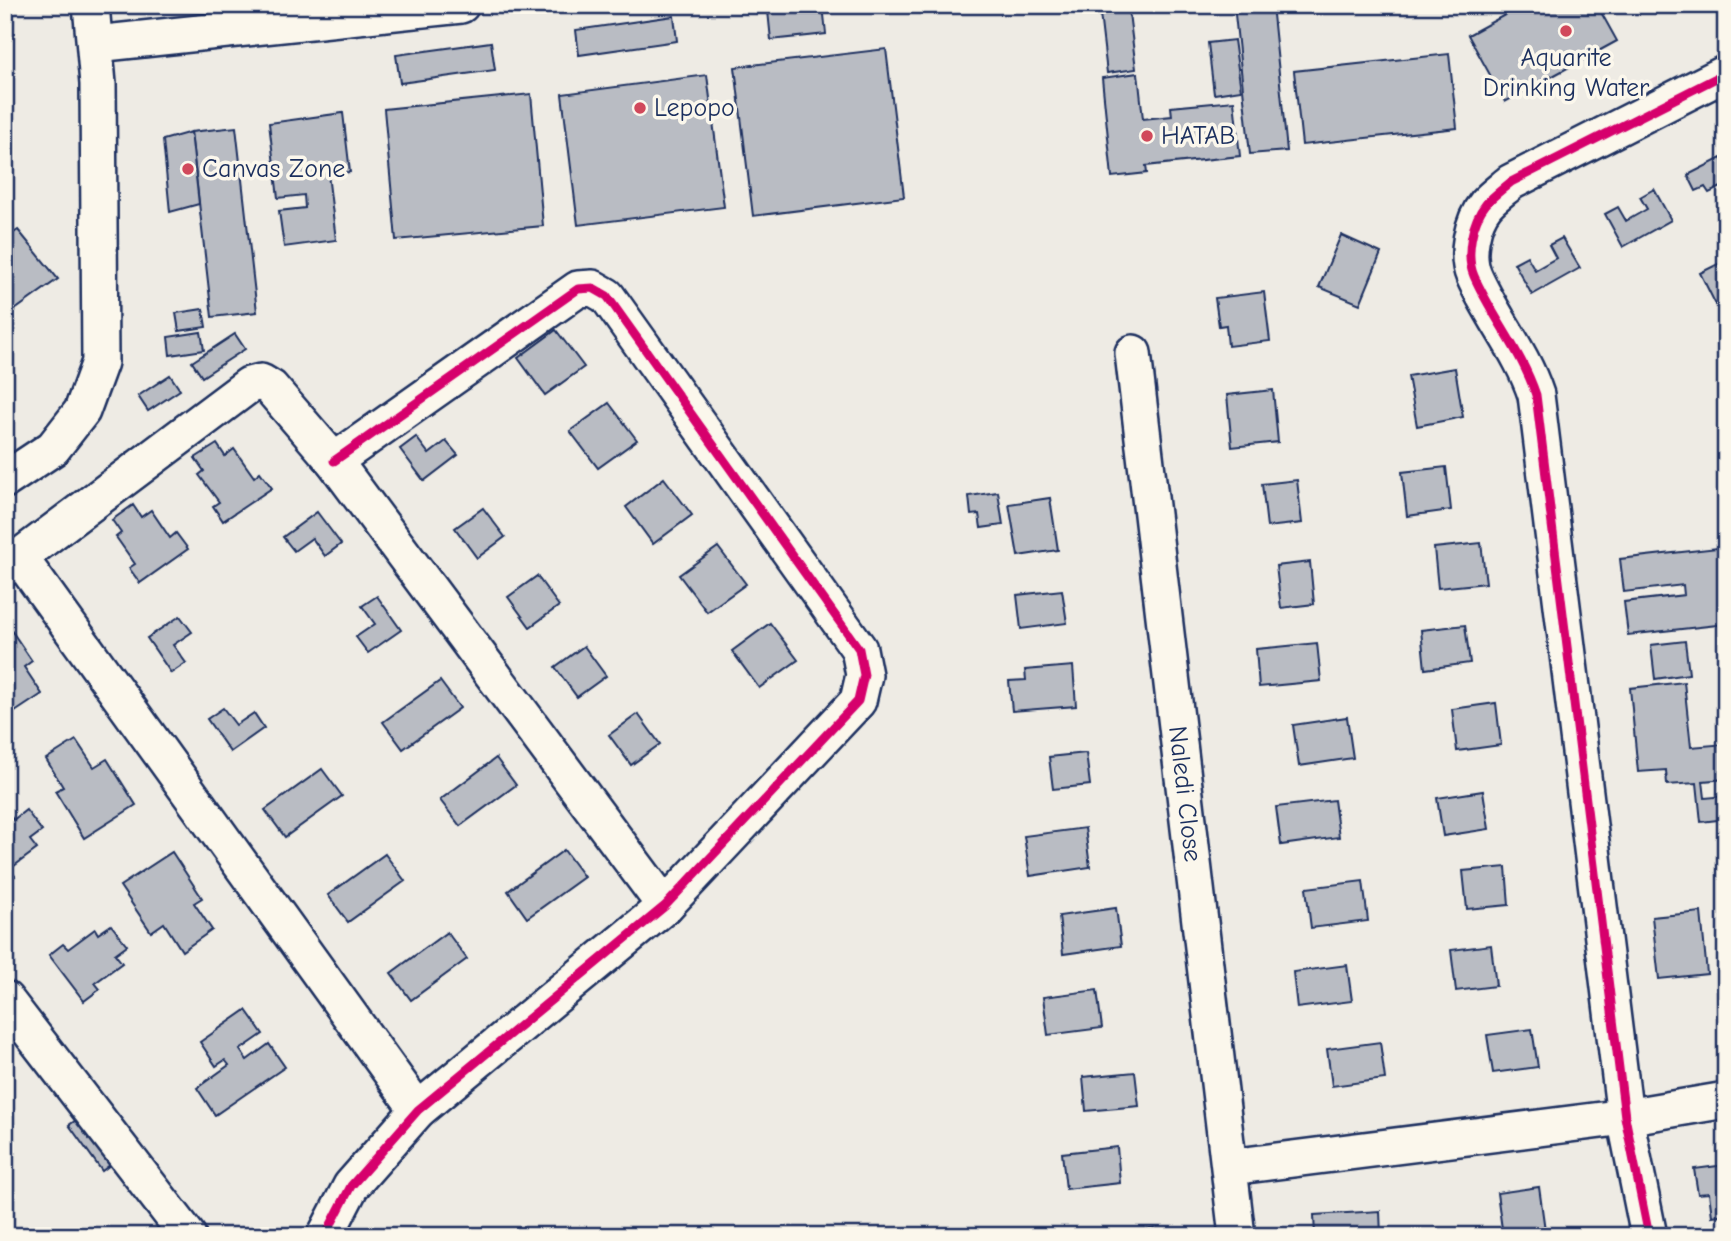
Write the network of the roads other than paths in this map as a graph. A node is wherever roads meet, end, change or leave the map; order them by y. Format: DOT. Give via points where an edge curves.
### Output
graph roads {
  1 [pos="91,5"];
  2 [pos="461,5"];
  3 [pos="96,44"];
  4 [pos="1726,74"];
  5 [pos="1133,352"];
  6 [pos="334,461"];
  7 [pos="5,480"];
  8 [pos="12,563"];
  9 [pos="665,906"];
  10 [pos="5,999"];
  11 [pos="1726,1100"];
  12 [pos="418,1110"];
  13 [pos="1625,1117"];
  14 [pos="1230,1167"];
  15 [pos="188,1236"];
  16 [pos="325,1236"];
  17 [pos="1237,1236"];
  18 [pos="1649,1236"];
  1 -- 3 [label="street"];
  2 -- 3 [label="street"];
  3 -- 7 [label="street" via="100,362 82,411 53,448"];
  4 -- 13 [label="street" via="1511,182 1485,205 1470,249 1472,274 1520,355 1536,395"];
  5 -- 14 [label="street, Naledi Close"];
  6 -- 8 [label="street" via="271,388 261,382 249,385"];
  6 -- 9 [label="street"];
  6 -- 9 [label="street" via="578,289 593,288 607,296 859,649 864,675 858,701"];
  8 -- 12 [label="street"];
  9 -- 12 [label="street"];
  10 -- 15 [label="street"];
  11 -- 13 [label="street"];
  12 -- 16 [label="street" via="351,1186"];
  13 -- 14 [label="street"];
  13 -- 18 [label="street"];
  14 -- 17 [label="street, Naledi Close"];
}
